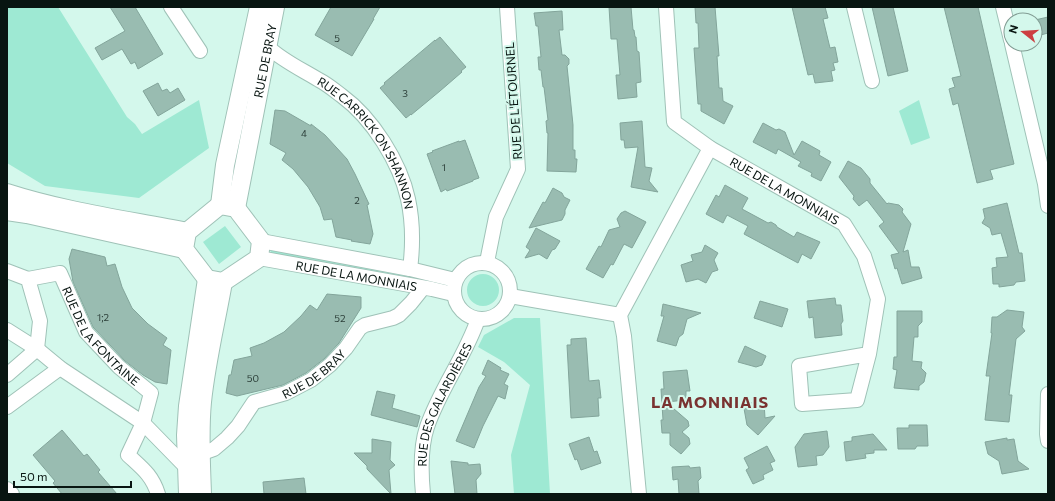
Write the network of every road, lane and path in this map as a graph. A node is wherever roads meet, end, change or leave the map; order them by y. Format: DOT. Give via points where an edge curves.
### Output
graph roads {
  1 [pos="171,7"];
  2 [pos="259,7"];
  3 [pos="275,7"];
  4 [pos="507,7"];
  5 [pos="666,7"];
  6 [pos="854,7"];
  7 [pos="268,47"];
  8 [pos="200,51"];
  9 [pos="1014,52"];
  10 [pos="872,81"];
  11 [pos="710,148"];
  12 [pos="7,193"];
  13 [pos="1048,206"];
  14 [pos="228,207"];
  15 [pos="7,211"];
  16 [pos="186,240"];
  17 [pos="260,250"];
  18 [pos="487,262"];
  19 [pos="410,269"];
  20 [pos="7,271"];
  21 [pos="28,279"];
  22 [pos="215,280"];
  23 [pos="455,280"];
  24 [pos="423,288"];
  25 [pos="454,294"];
  26 [pos="510,296"];
  27 [pos="620,315"];
  28 [pos="478,319"];
  29 [pos="7,330"];
  30 [pos="37,349"];
  31 [pos="869,354"];
  32 [pos="60,368"];
  33 [pos="7,375"];
  34 [pos="1048,394"];
  35 [pos="7,407"];
  36 [pos="143,423"];
  37 [pos="1048,440"];
  38 [pos="200,454"];
  39 [pos="187,468"];
  40 [pos="7,489"];
  41 [pos="12,494"];
  42 [pos="158,494"];
  43 [pos="188,494"];
  44 [pos="202,494"];
  45 [pos="423,494"];
  46 [pos="639,494"];
  1 -- 8 [label="street"];
  2 -- 14 [label="street, RUE DE BRAY" via="225,165"];
  3 -- 7 [label="street, RUE DE BRAY"];
  4 -- 18 [label="street, RUE DE L'ÉTOURNEL" via="518,169 496,217"];
  5 -- 11 [label="street, RUE DE LA MONNIAIS" via="674,122"];
  6 -- 10 [label="street"];
  7 -- 14 [label="street, RUE DE BRAY"];
  7 -- 19 [label="street, RUE CARRICK ON SHANNON" via="343,97 373,128 398,169 408,198 412,238"];
  9 -- 13 [label="street"];
  11 -- 27 [label="street"];
  11 -- 31 [label="street, RUE DE LA MONNIAIS" via="844,224 864,256 878,299"];
  12 -- 16 [label="street" via="31,201 111,218"];
  14 -- 16 [label="street"];
  14 -- 17 [label="street"];
  15 -- 16 [label="street" via="108,233"];
  16 -- 22 [label="street"];
  17 -- 19 [label="street, RUE DE LA MONNIAIS"];
  17 -- 22 [label="street"];
  17 -- 24 [label="street, RUE DE LA MONNIAIS"];
  18 -- 23 [label="street" via="468,265"];
  18 -- 26 [label="street" via="498,266 506,274"];
  19 -- 23 [label="street, RUE DE LA MONNIAIS"];
  20 -- 21 [label="street"];
  21 -- 30 [label="street" via="40,321"];
  21 -- 36 [label="street, RUE DE LA FONTAINE" via="60,273 86,332 119,367 151,393"];
  22 -- 38 [label="street"];
  22 -- 39 [label="street" via="188,406"];
  23 -- 25 [label="street"];
  24 -- 25 [label="street, RUE DE LA MONNIAIS"];
  24 -- 38 [label="street, RUE DE BRAY" via="399,315 360,328 330,365 311,380 286,393 254,402 227,438 214,450"];
  25 -- 28 [label="street" via="456,303 462,311"];
  26 -- 27 [label="street"];
  26 -- 28 [label="street" via="506,306 498,314"];
  27 -- 46 [label="street"];
  28 -- 45 [label="street, RUE DES GALARDIÈRES" via="427,428 423,447"];
  29 -- 30 [label="street"];
  30 -- 32 [label="street"];
  30 -- 33 [label="street"];
  31 -- 31 [label="street, RUE DE LA MONNIAIS" via="857,400 802,404 799,366"];
  32 -- 35 [label="street"];
  32 -- 36 [label="street"];
  34 -- 37 [label="street"];
  36 -- 39 [label="street"];
  36 -- 42 [label="street" via="128,454 149,475"];
  38 -- 44 [label="street"];
  39 -- 43 [label="street"];
  40 -- 41 [label="street"];
}
